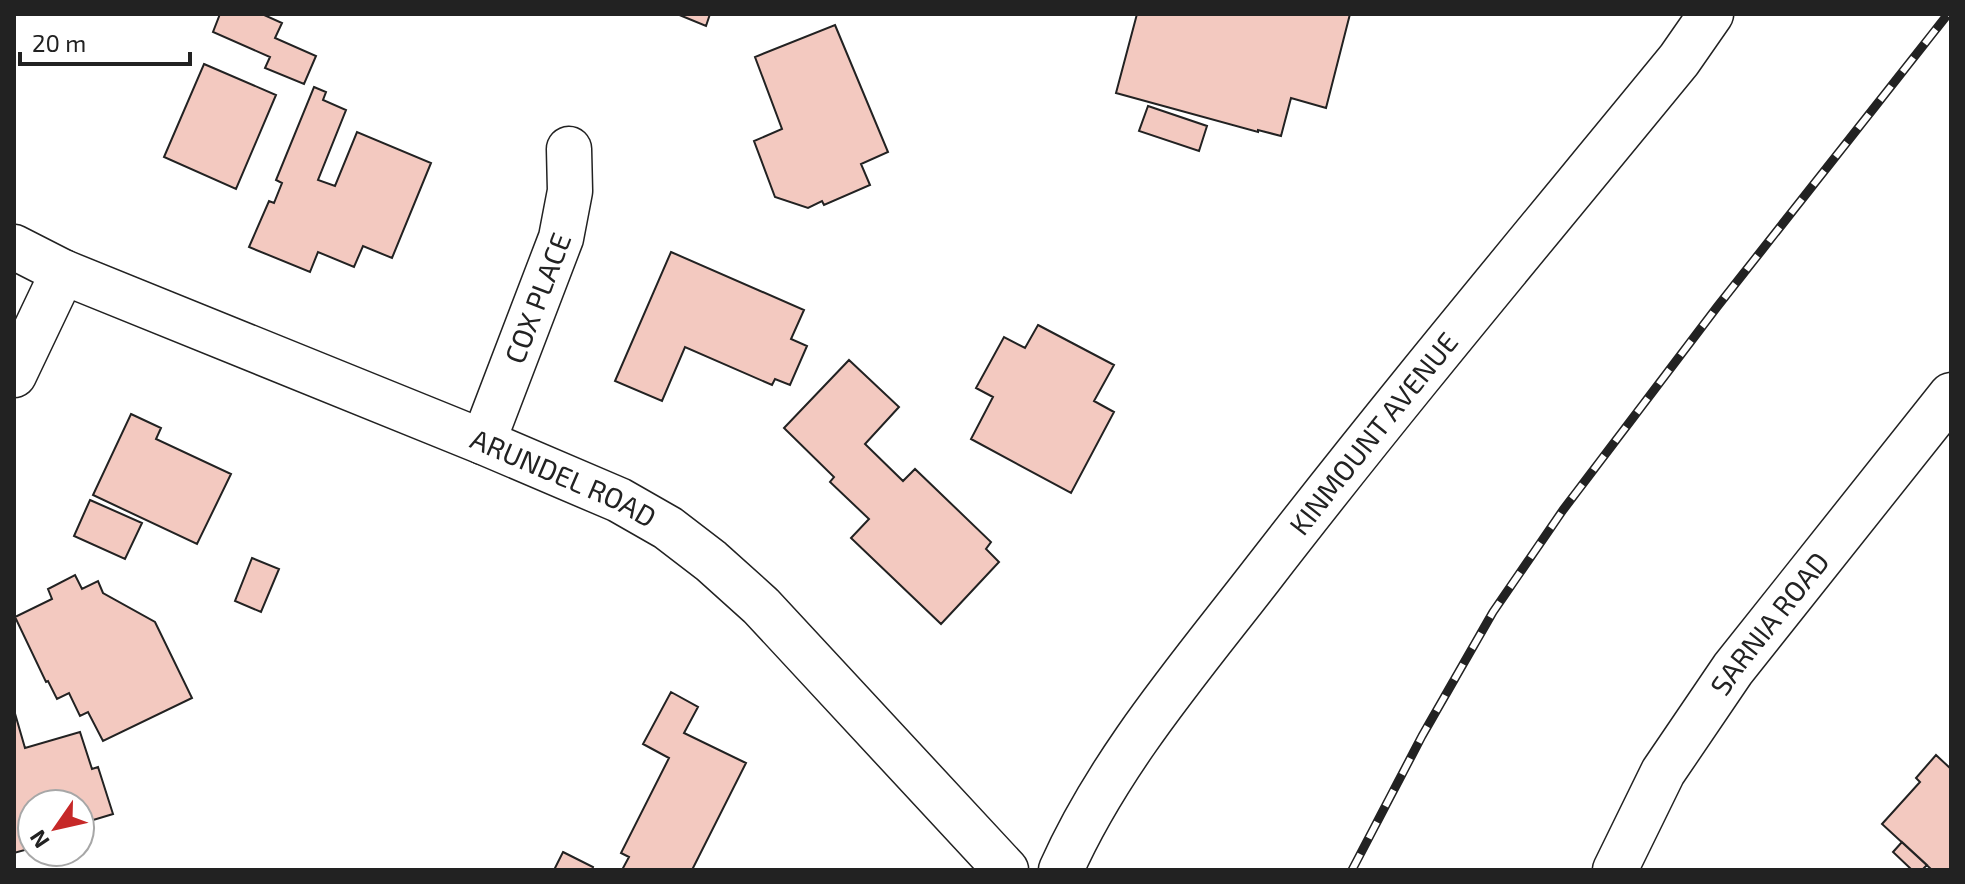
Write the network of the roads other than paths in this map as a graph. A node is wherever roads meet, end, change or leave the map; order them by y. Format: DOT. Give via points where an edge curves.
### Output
graph roads {
  1 [pos="1711,14"];
  2 [pos="569,149"];
  3 [pos="14,247"];
  4 [pos="63,272"];
  5 [pos="14,375"];
  6 [pos="1951,395"];
  7 [pos="483,442"];
  8 [pos="1006,870"];
  9 [pos="1061,870"];
  10 [pos="1615,870"];
  1 -- 9 [label="street, KINMOUNT AVENUE" via="1165,700 1082,823"];
  2 -- 7 [label="street, COX PLACE" via="570,191 561,238"];
  3 -- 4 [label="street, ARUNDEL ROAD"];
  4 -- 5 [label="street"];
  4 -- 7 [label="street, ARUNDEL ROAD"];
  6 -- 10 [label="street, SARNIA ROAD" via="1733,669 1663,772"];
  7 -- 8 [label="street, ARUNDEL ROAD" via="619,500 711,561 761,606"];
}
